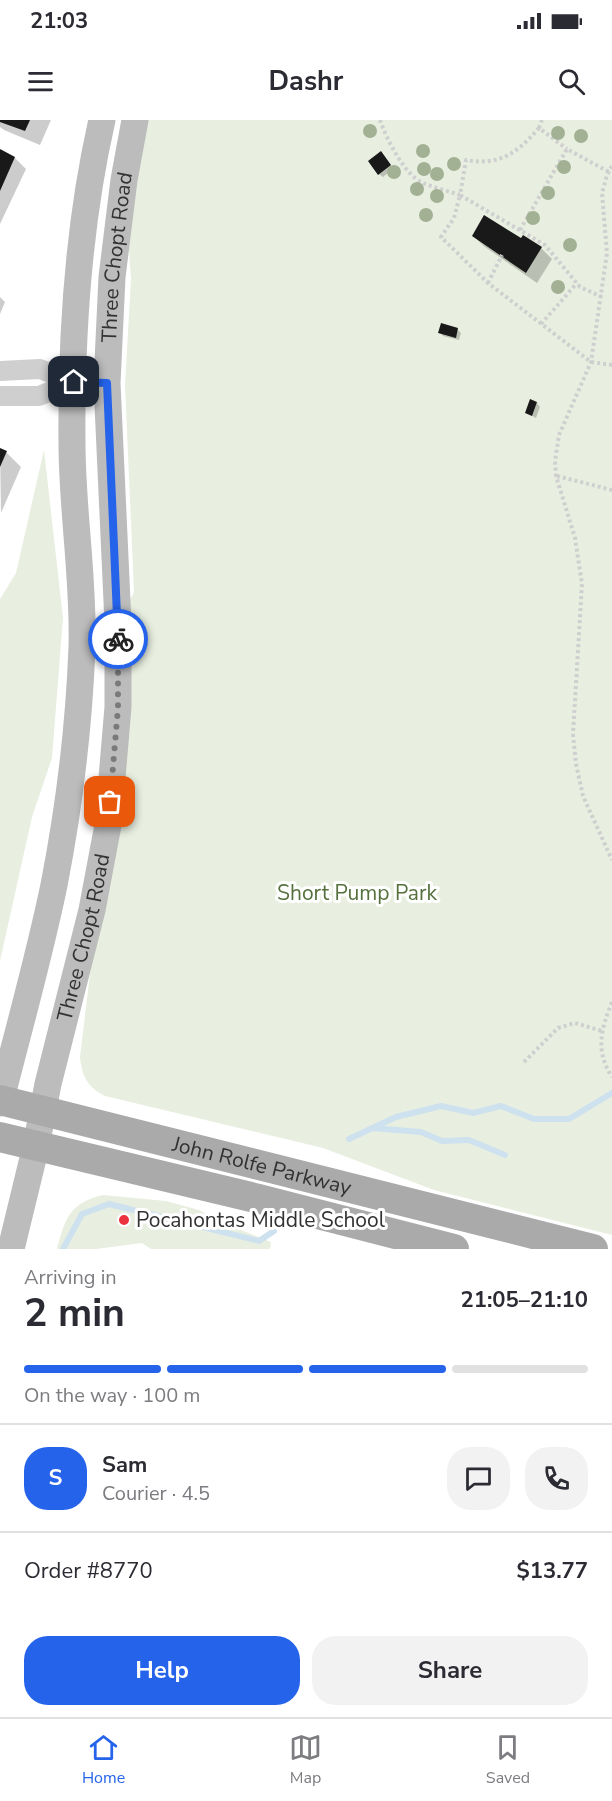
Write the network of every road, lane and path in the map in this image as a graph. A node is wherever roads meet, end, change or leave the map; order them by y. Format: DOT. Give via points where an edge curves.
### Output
graph roads {
  1 [pos="102,120"];
  2 [pos="135,120"];
  3 [pos="380,120"];
  4 [pos="542,120"];
  5 [pos="539,128"];
  6 [pos="567,148"];
  7 [pos="612,166"];
  8 [pos="609,172"];
  9 [pos="460,195"];
  10 [pos="520,230"];
  11 [pos="502,255"];
  12 [pos="488,283"];
  13 [pos="577,283"];
  14 [pos="602,297"];
  15 [pos="542,324"];
  16 [pos="591,362"];
  17 [pos="612,365"];
  18 [pos="0,371"];
  19 [pos="74,382"];
  20 [pos="107,383"];
  21 [pos="0,396"];
  22 [pos="556,476"];
  23 [pos="612,490"];
  24 [pos="612,860"];
  25 [pos="612,1002"];
  26 [pos="602,1031"];
  27 [pos="524,1062"];
  28 [pos="612,1077"];
  29 [pos="0,1101"];
  30 [pos="42,1112"];
  31 [pos="0,1137"];
  32 [pos="36,1146"];
  33 [pos="12,1249"];
  34 [pos="454,1249"];
  35 [pos="593,1249"];
  1 -- 19 [label="main road, Three Chopt Road" via="83,235 74,332"];
  2 -- 20 [label="main road, Three Chopt Road" via="112,277"];
  3 -- 9 [label="path" via="411,174 421,183"];
  4 -- 5 [label="path"];
  5 -- 6 [label="path"];
  5 -- 9 [label="path" via="510,155 480,163 466,160"];
  6 -- 8 [label="path"];
  6 -- 10 [label="path"];
  7 -- 8 [label="path"];
  8 -- 14 [label="path" via="602,193 607,253"];
  9 -- 10 [label="path"];
  9 -- 12 [label="path" via="454,218 441,237"];
  10 -- 13 [label="path" via="545,245"];
  11 -- 12 [label="path"];
  12 -- 15 [label="path"];
  13 -- 14 [label="path"];
  13 -- 15 [label="path"];
  14 -- 16 [label="path"];
  15 -- 16 [label="path"];
  16 -- 17 [label="path"];
  16 -- 22 [label="path" via="560,435"];
  18 -- 19 [label="street" via="40,369"];
  19 -- 20 [label="street"];
  19 -- 21 [label="street" via="39,396"];
  19 -- 29 [label="main road, Three Chopt Road" via="72,444 82,607 76,732 54,885"];
  20 -- 30 [label="main road, Three Chopt Road" via="118,623 118,708 108,825 92,910"];
  22 -- 23 [label="path"];
  22 -- 24 [label="path" via="575,538 582,584 573,734 576,764 583,796"];
  25 -- 26 [label="path"];
  26 -- 27 [label="path" via="575,1023 558,1028"];
  26 -- 28 [label="path" via="604,1065"];
  29 -- 30 [label="main road, John Rolfe Parkway"];
  30 -- 32 [label="main road, Three Chopt Road"];
  30 -- 35 [label="main road, John Rolfe Parkway"];
  31 -- 32 [label="main road, John Rolfe Parkway"];
  32 -- 33 [label="main road, Three Chopt Road"];
  32 -- 34 [label="main road, John Rolfe Parkway"];
}
